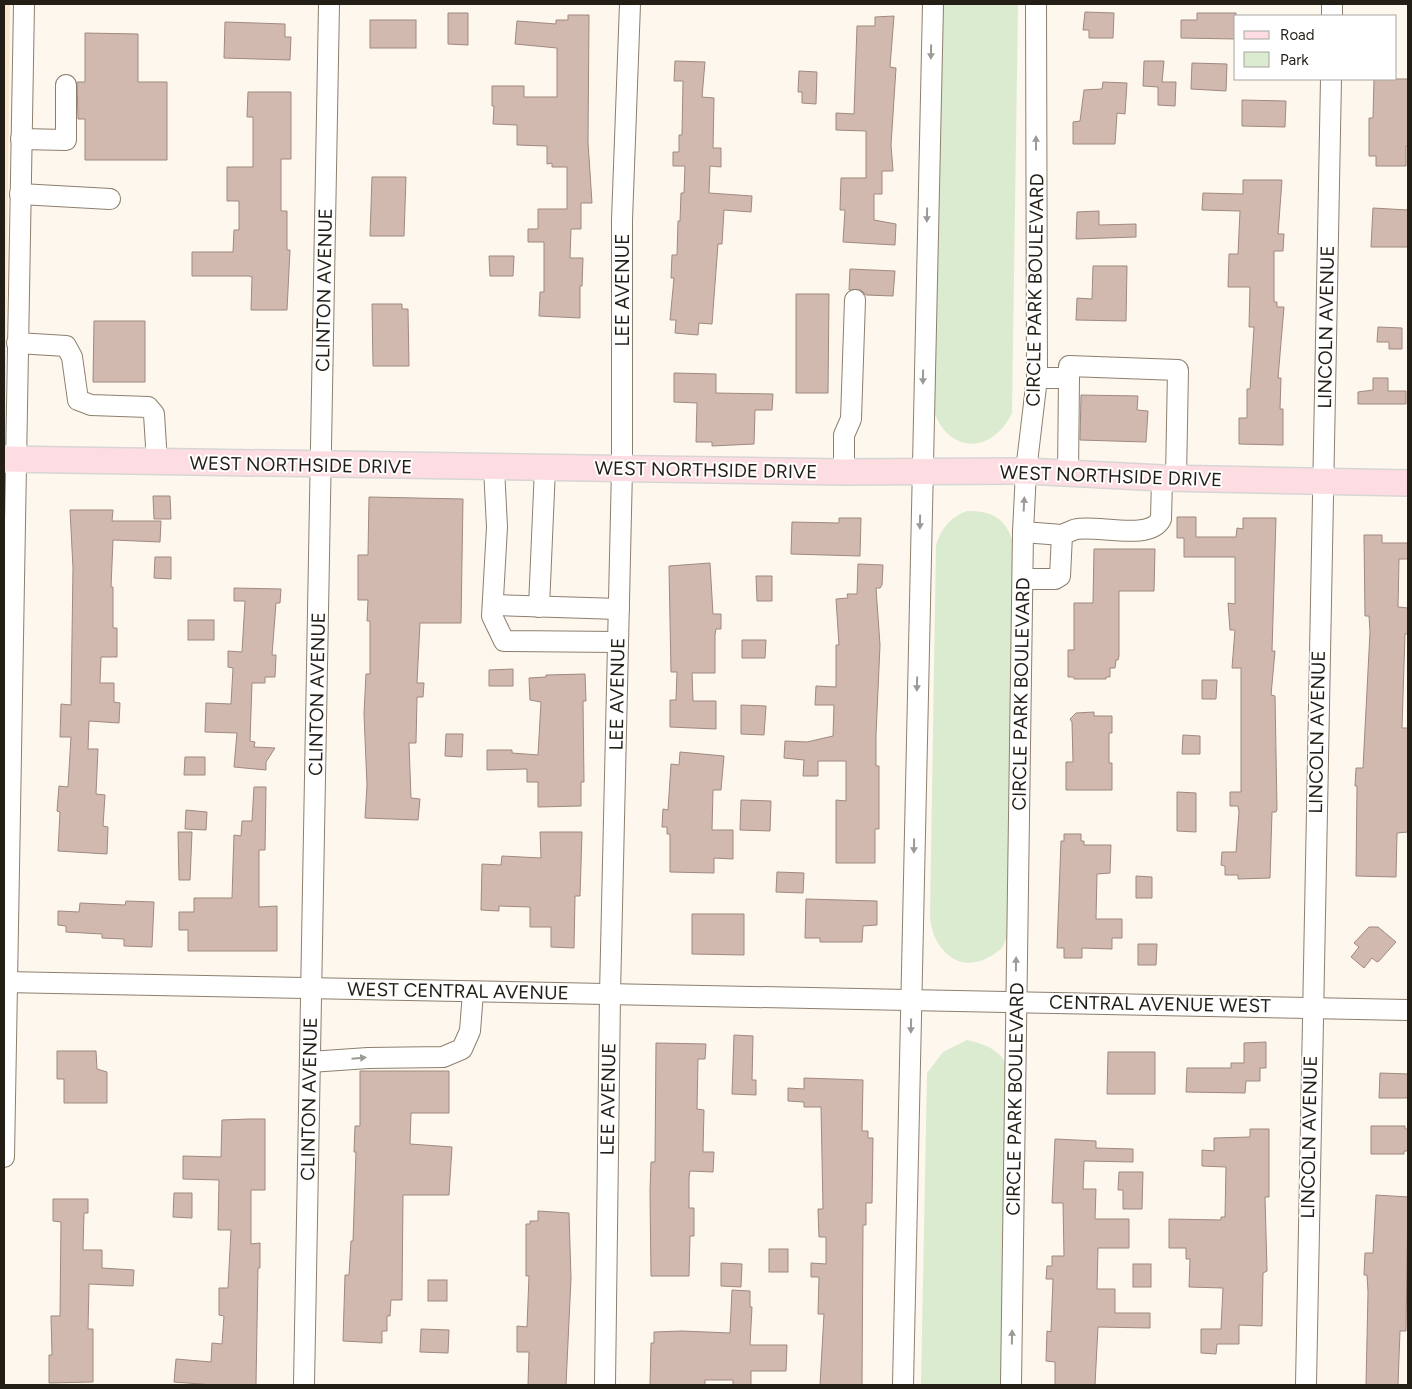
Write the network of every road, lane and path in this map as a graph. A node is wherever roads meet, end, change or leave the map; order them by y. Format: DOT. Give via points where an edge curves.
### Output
graph roads {
  1 [pos="24,4"];
  2 [pos="329,4"];
  3 [pos="630,4"];
  4 [pos="932,4"];
  5 [pos="1036,4"];
  6 [pos="1331,80"];
  7 [pos="66,85"];
  8 [pos="21,139"];
  9 [pos="20,194"];
  10 [pos="110,198"];
  11 [pos="855,300"];
  12 [pos="16,343"];
  13 [pos="1037,378"];
  14 [pos="1069,378"];
  15 [pos="9,459"];
  16 [pos="156,462"];
  17 [pos="320,466"];
  18 [pos="494,468"];
  19 [pos="545,468"];
  20 [pos="622,469"];
  21 [pos="1026,471"];
  22 [pos="844,472"];
  23 [pos="921,473"];
  24 [pos="1068,474"];
  25 [pos="1169,478"];
  26 [pos="1323,482"];
  27 [pos="1408,483"];
  28 [pos="1023,532"];
  29 [pos="1062,535"];
  30 [pos="1024,579"];
  31 [pos="493,605"];
  32 [pos="539,606"];
  33 [pos="619,609"];
  34 [pos="618,642"];
  35 [pos="5,982"];
  36 [pos="312,988"];
  37 [pos="473,992"];
  38 [pos="610,994"];
  39 [pos="912,1000"];
  40 [pos="1016,1001"];
  41 [pos="1311,1008"];
  42 [pos="1408,1010"];
  43 [pos="310,1062"];
  44 [pos="4,1157"];
  45 [pos="304,1385"];
  46 [pos="605,1385"];
  47 [pos="903,1385"];
  48 [pos="1011,1385"];
  49 [pos="1306,1385"];
  1 -- 8 [label="street"];
  2 -- 17 [label="street, CLINTON AVENUE"];
  3 -- 20 [label="street, LEE AVENUE" via="622,220"];
  4 -- 23 [label="street, one-way"];
  13 -- 5 [label="street, CIRCLE PARK BOULEVARD, one-way"];
  6 -- 26 [label="street, LINCOLN AVENUE"];
  7 -- 8 [label="street" via="66,140"];
  8 -- 9 [label="street"];
  9 -- 10 [label="street"];
  9 -- 12 [label="street"];
  11 -- 22 [label="street" via="851,419 844,435"];
  12 -- 15 [label="street"];
  12 -- 16 [label="street" via="66,346 72,357 78,400 91,405 148,406 154,414"];
  13 -- 14 [label="street"];
  13 -- 21 [label="street, CIRCLE PARK BOULEVARD"];
  14 -- 24 [label="street"];
  14 -- 25 [label="street" via="1069,366 1178,370"];
  15 -- 16 [label="main road, WEST NORTHSIDE DRIVE"];
  15 -- 35 [label="street"];
  16 -- 17 [label="main road, WEST NORTHSIDE DRIVE"];
  17 -- 18 [label="main road, WEST NORTHSIDE DRIVE"];
  17 -- 36 [label="street, CLINTON AVENUE"];
  18 -- 19 [label="main road, WEST NORTHSIDE DRIVE"];
  18 -- 31 [label="street" via="497,527"];
  19 -- 20 [label="main road, WEST NORTHSIDE DRIVE"];
  19 -- 32 [label="street"];
  20 -- 22 [label="main road, WEST NORTHSIDE DRIVE"];
  20 -- 33 [label="street, LEE AVENUE"];
  21 -- 23 [label="main road, WEST NORTHSIDE DRIVE"];
  21 -- 24 [label="main road, WEST NORTHSIDE DRIVE"];
  28 -- 21 [label="street, CIRCLE PARK BOULEVARD, one-way"];
  22 -- 23 [label="main road, WEST NORTHSIDE DRIVE"];
  23 -- 39 [label="street, one-way"];
  24 -- 25 [label="main road, WEST NORTHSIDE DRIVE"];
  25 -- 26 [label="main road, WEST NORTHSIDE DRIVE"];
  25 -- 29 [label="street" via="1161,519 1147,531 1077,529"];
  26 -- 27 [label="main road, WEST NORTHSIDE DRIVE"];
  26 -- 41 [label="street, LINCOLN AVENUE"];
  28 -- 29 [label="street"];
  28 -- 30 [label="street, CIRCLE PARK BOULEVARD"];
  29 -- 30 [label="street" via="1060,576 1055,579"];
  40 -- 30 [label="street, CIRCLE PARK BOULEVARD, one-way"];
  31 -- 32 [label="street"];
  31 -- 34 [label="street" via="492,616 504,641"];
  32 -- 33 [label="street"];
  33 -- 34 [label="street, LEE AVENUE"];
  34 -- 38 [label="street, LEE AVENUE"];
  35 -- 36 [label="street, WEST CENTRAL AVENUE"];
  35 -- 44 [label="street"];
  36 -- 37 [label="street, WEST CENTRAL AVENUE"];
  36 -- 43 [label="street, CLINTON AVENUE"];
  37 -- 38 [label="street, WEST CENTRAL AVENUE"];
  43 -- 37 [label="street, one-way" via="443,1057 462,1049 470,1031"];
  38 -- 39 [label="street, WEST CENTRAL AVENUE"];
  38 -- 46 [label="street, LEE AVENUE"];
  39 -- 40 [label="street, CENTRAL AVENUE WEST"];
  39 -- 47 [label="street, one-way"];
  40 -- 41 [label="street, CENTRAL AVENUE WEST"];
  48 -- 40 [label="street, CIRCLE PARK BOULEVARD, one-way"];
  41 -- 42 [label="street, CENTRAL AVENUE WEST"];
  41 -- 49 [label="street, LINCOLN AVENUE"];
  43 -- 45 [label="street, CLINTON AVENUE"];
}
